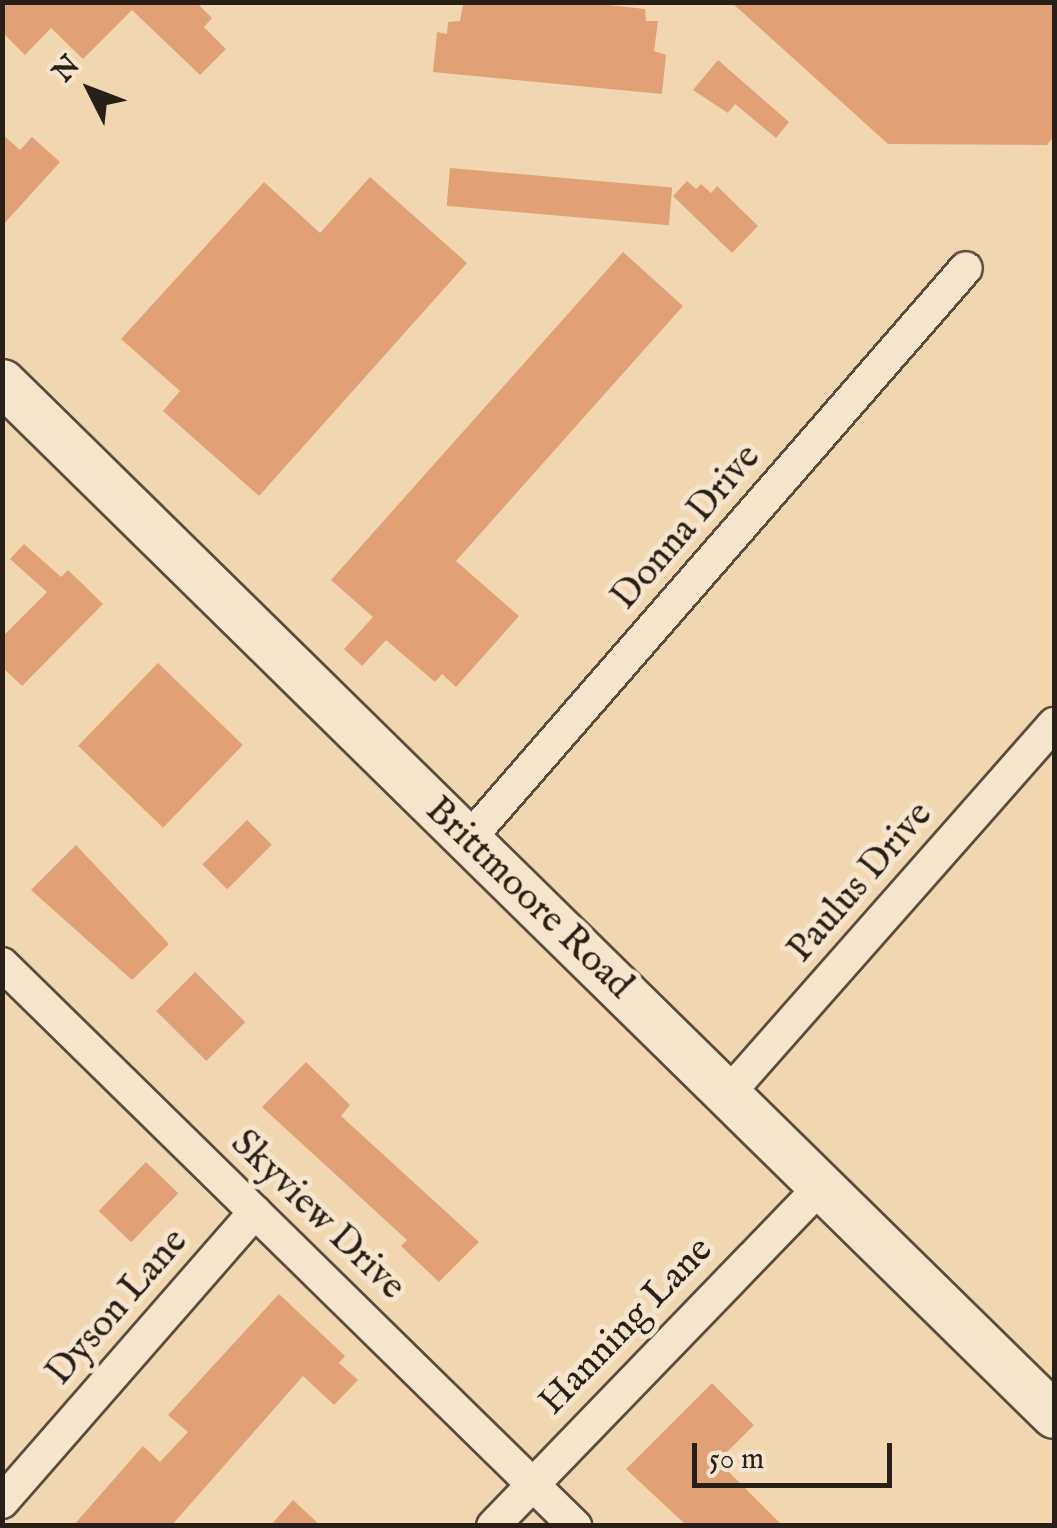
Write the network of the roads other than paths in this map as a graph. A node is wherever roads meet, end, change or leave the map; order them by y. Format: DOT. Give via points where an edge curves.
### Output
graph roads {
  1 [pos="966,268"];
  2 [pos="2,382"];
  3 [pos="1054,724"];
  4 [pos="468,840"];
  5 [pos="2,964"];
  6 [pos="727,1094"];
  7 [pos="820,1187"];
  8 [pos="255,1212"];
  9 [pos="1054,1416"];
  10 [pos="531,1482"];
  11 [pos="2,1502"];
  12 [pos="492,1526"];
  13 [pos="575,1526"];
  1 -- 4 [label="street, Donna Drive"];
  2 -- 4 [label="main road, Brittmoore Road"];
  3 -- 6 [label="street, Paulus Drive"];
  4 -- 6 [label="main road, Brittmoore Road"];
  5 -- 8 [label="street, Skyview Drive"];
  6 -- 7 [label="main road, Brittmoore Road"];
  7 -- 9 [label="main road, Brittmoore Road"];
  7 -- 10 [label="street, Hanning Lane"];
  8 -- 10 [label="street, Skyview Drive"];
  8 -- 11 [label="street, Dyson Lane"];
  10 -- 12 [label="street, Hanning Lane"];
  10 -- 13 [label="street, Skyview Drive"];
}
